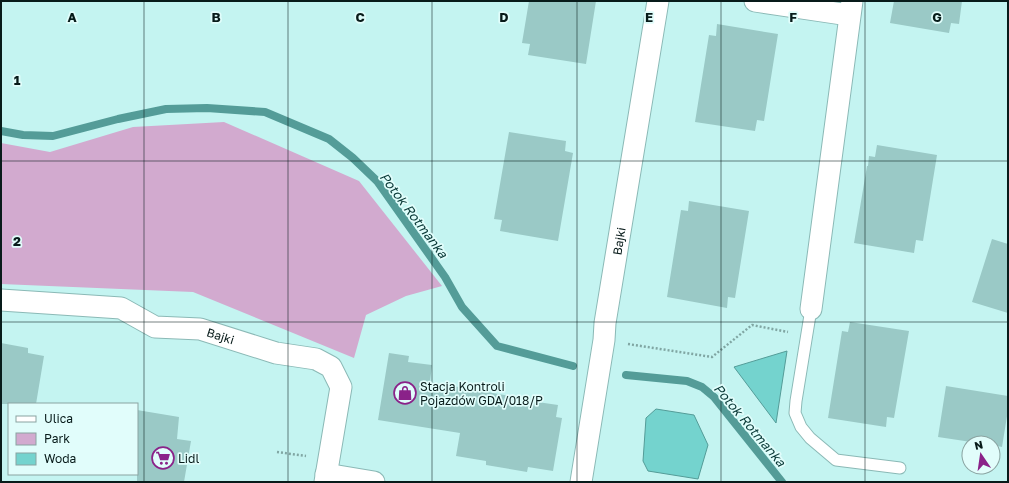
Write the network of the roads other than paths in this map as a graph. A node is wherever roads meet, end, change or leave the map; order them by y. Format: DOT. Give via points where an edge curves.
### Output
graph roads {
  1 [pos="658,1"];
  2 [pos="755,1"];
  3 [pos="850,8"];
  4 [pos="1,300"];
  5 [pos="811,309"];
  6 [pos="900,468"];
  7 [pos="326,478"];
  8 [pos="374,482"];
  9 [pos="581,482"];
  1 -- 9 [label="street, Bajki"];
  2 -- 3 [label="street"];
  3 -- 5 [label="street"];
  4 -- 7 [label="street, Bajki" via="121,308 155,327 200,329 276,354 316,359 331,367 341,387"];
  5 -- 6 [label="lane" via="796,401 795,413 801,427 836,460"];
  7 -- 8 [label="street, Bajki"];
}
